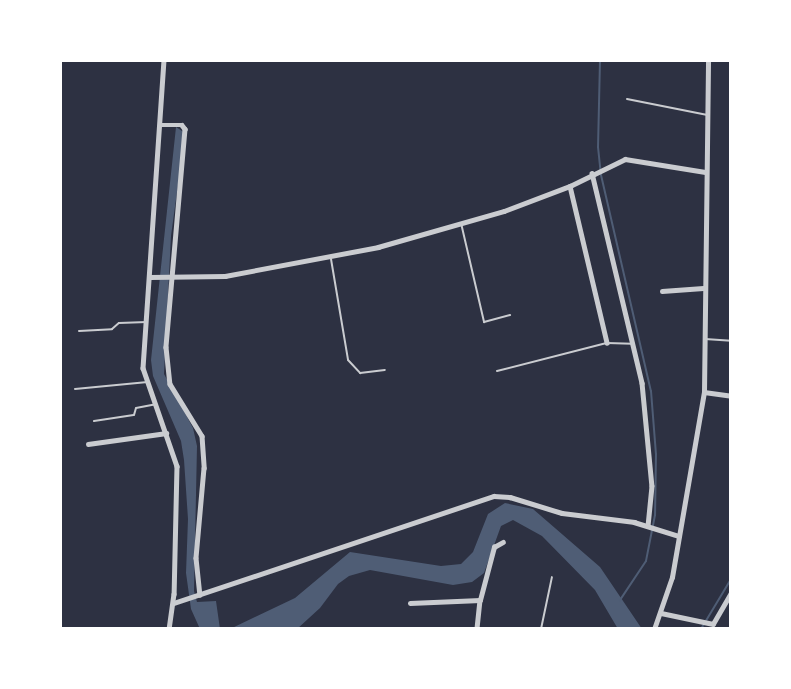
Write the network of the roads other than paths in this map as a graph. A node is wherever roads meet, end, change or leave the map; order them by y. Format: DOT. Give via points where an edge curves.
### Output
graph roads {
  1 [pos="164,60"];
  2 [pos="708,60"];
  3 [pos="627,99"];
  4 [pos="707,116"];
  5 [pos="161,125"];
  6 [pos="594,172"];
  7 [pos="705,172"];
  8 [pos="570,186"];
  9 [pos="461,223"];
  10 [pos="331,259"];
  11 [pos="152,278"];
  12 [pos="172,278"];
  13 [pos="703,288"];
  14 [pos="662,291"];
  15 [pos="510,315"];
  16 [pos="147,322"];
  17 [pos="79,331"];
  18 [pos="702,339"];
  19 [pos="731,341"];
  20 [pos="607,343"];
  21 [pos="634,345"];
  22 [pos="385,370"];
  23 [pos="497,371"];
  24 [pos="148,382"];
  25 [pos="75,389"];
  26 [pos="704,392"];
  27 [pos="731,396"];
  28 [pos="156,404"];
  29 [pos="94,421"];
  30 [pos="166,433"];
  31 [pos="88,444"];
  32 [pos="650,527"];
  33 [pos="679,536"];
  34 [pos="503,542"];
  35 [pos="552,577"];
  36 [pos="731,592"];
  37 [pos="198,596"];
  38 [pos="480,600"];
  39 [pos="174,603"];
  40 [pos="410,603"];
  41 [pos="661,613"];
  42 [pos="655,628"];
  43 [pos="169,629"];
  44 [pos="477,629"];
  45 [pos="541,629"];
  1 -- 5 [label="street"];
  2 -- 4 [label="street"];
  3 -- 4 [label="lane"];
  4 -- 7 [label="street"];
  5 -- 11 [label="street"];
  5 -- 12 [label="street" via="182,125 185,129"];
  6 -- 7 [label="street" via="634,159"];
  6 -- 8 [label="street"];
  6 -- 21 [label="street"];
  7 -- 13 [label="street"];
  8 -- 9 [label="street"];
  8 -- 20 [label="street"];
  9 -- 10 [label="street"];
  9 -- 15 [label="lane" via="484,322"];
  10 -- 12 [label="street" via="225,276"];
  10 -- 22 [label="lane" via="348,360 360,373"];
  11 -- 12 [label="street"];
  11 -- 16 [label="street"];
  12 -- 37 [label="street" via="166,347 170,384 202,436"];
  13 -- 14 [label="street"];
  13 -- 18 [label="street"];
  16 -- 17 [label="lane"];
  16 -- 24 [label="street" via="143,368"];
  18 -- 19 [label="lane"];
  18 -- 26 [label="street"];
  20 -- 21 [label="lane"];
  20 -- 23 [label="lane"];
  21 -- 32 [label="street" via="648,434"];
  24 -- 25 [label="lane"];
  24 -- 28 [label="street"];
  26 -- 27 [label="street"];
  26 -- 33 [label="street"];
  28 -- 29 [label="lane" via="136,408 134,415"];
  28 -- 30 [label="street"];
  30 -- 31 [label="street"];
  30 -- 39 [label="street" via="177,466"];
  32 -- 33 [label="street"];
  32 -- 37 [label="street" via="562,513 494,496"];
  33 -- 41 [label="street"];
  34 -- 38 [label="street" via="494,547"];
  35 -- 45 [label="lane"];
  36 -- 41 [label="street" via="718,621 710,624"];
  37 -- 39 [label="street"];
  38 -- 40 [label="street"];
  38 -- 44 [label="street"];
  39 -- 43 [label="street"];
  41 -- 42 [label="street"];
}
